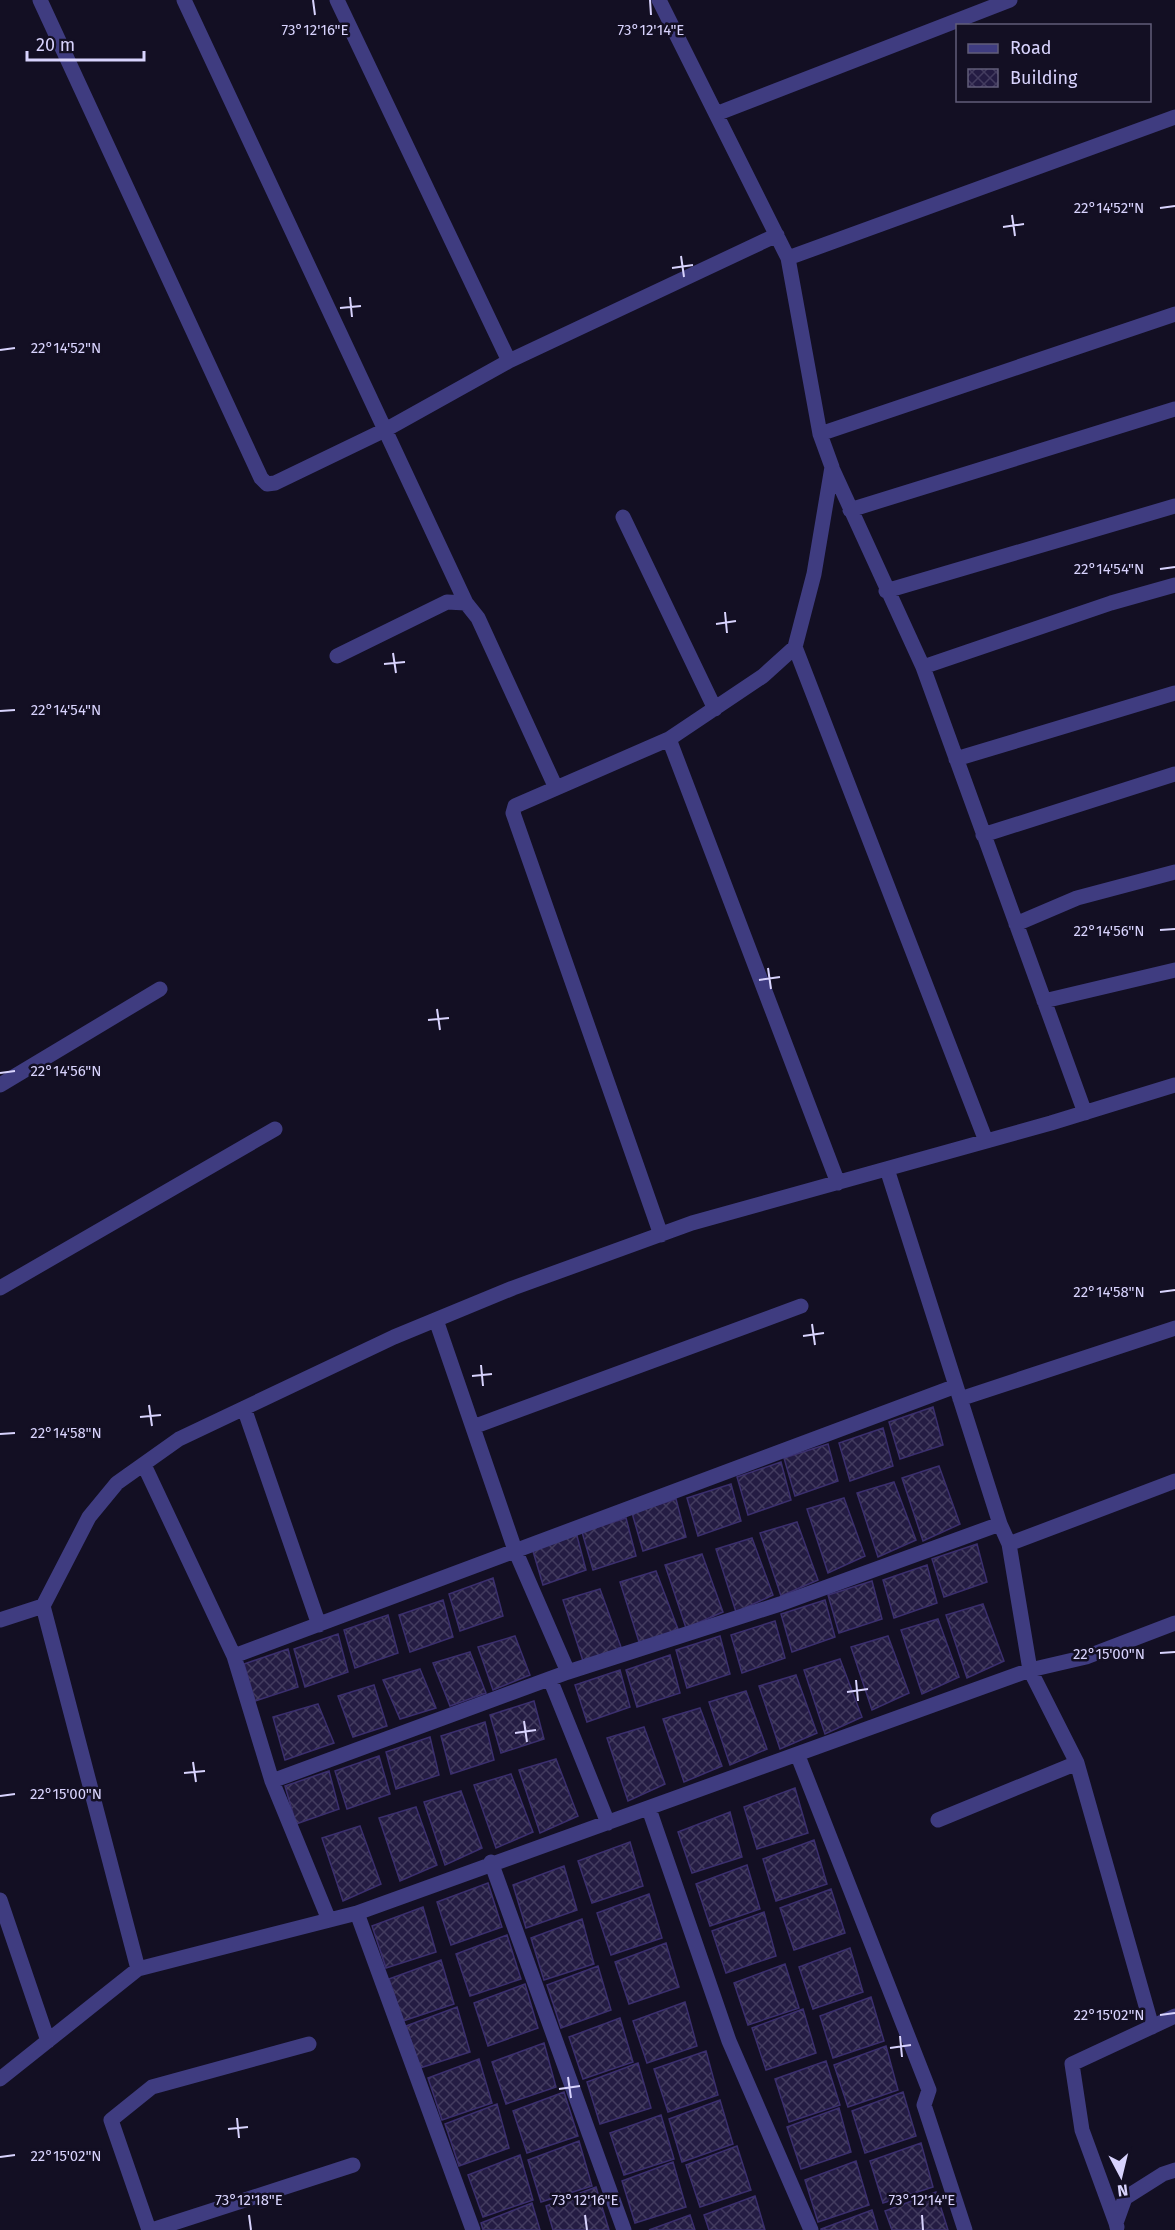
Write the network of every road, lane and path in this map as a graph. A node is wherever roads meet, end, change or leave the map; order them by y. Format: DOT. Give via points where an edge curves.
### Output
graph roads {
  1 [pos="40,0"];
  2 [pos="184,0"];
  3 [pos="337,0"];
  4 [pos="659,0"];
  5 [pos="1010,0"];
  6 [pos="716,114"];
  7 [pos="1175,117"];
  8 [pos="777,235"];
  9 [pos="788,258"];
  10 [pos="1175,314"];
  11 [pos="509,361"];
  12 [pos="1175,409"];
  13 [pos="387,429"];
  14 [pos="820,434"];
  15 [pos="832,467"];
  16 [pos="1175,506"];
  17 [pos="850,510"];
  18 [pos="623,517"];
  19 [pos="1175,585"];
  20 [pos="886,591"];
  21 [pos="466,603"];
  22 [pos="795,647"];
  23 [pos="337,656"];
  24 [pos="923,667"];
  25 [pos="1175,693"];
  26 [pos="715,709"];
  27 [pos="669,739"];
  28 [pos="956,759"];
  29 [pos="1175,774"];
  30 [pos="556,788"];
  31 [pos="983,835"];
  32 [pos="1175,872"];
  33 [pos="1016,924"];
  34 [pos="1175,970"];
  35 [pos="160,989"];
  36 [pos="1044,1001"];
  37 [pos="0,1085"];
  38 [pos="1175,1085"];
  39 [pos="1085,1113"];
  40 [pos="275,1129"];
  41 [pos="987,1141"];
  42 [pos="887,1169"];
  43 [pos="838,1183"];
  44 [pos="661,1234"];
  45 [pos="0,1288"];
  46 [pos="801,1306"];
  47 [pos="436,1320"];
  48 [pos="1175,1328"];
  49 [pos="958,1393"];
  50 [pos="244,1408"];
  51 [pos="473,1427"];
  52 [pos="144,1465"];
  53 [pos="1175,1481"];
  54 [pos="1000,1524"];
  55 [pos="1009,1544"];
  56 [pos="515,1550"];
  57 [pos="43,1606"];
  58 [pos="0,1620"];
  59 [pos="1175,1623"];
  60 [pos="319,1624"];
  61 [pos="234,1656"];
  62 [pos="1030,1670"];
  63 [pos="568,1672"];
  64 [pos="550,1679"];
  65 [pos="798,1756"];
  66 [pos="1077,1763"];
  67 [pos="272,1781"];
  68 [pos="649,1809"];
  69 [pos="938,1820"];
  70 [pos="608,1823"];
  71 [pos="491,1862"];
  72 [pos="0,1900"];
  73 [pos="357,1913"];
  74 [pos="329,1920"];
  75 [pos="138,1969"];
  76 [pos="1175,2016"];
  77 [pos="1152,2026"];
  78 [pos="48,2041"];
  79 [pos="309,2044"];
  80 [pos="0,2079"];
  81 [pos="353,2165"];
  82 [pos="1175,2170"];
  83 [pos="1117,2227"];
  84 [pos="151,2230"];
  85 [pos="473,2230"];
  86 [pos="624,2230"];
  87 [pos="811,2230"];
  88 [pos="965,2230"];
  1 -- 13 [label="street" via="261,478 267,484 275,483"];
  2 -- 13 [label="street"];
  3 -- 11 [label="street"];
  4 -- 6 [label="street"];
  5 -- 6 [label="street"];
  6 -- 8 [label="street"];
  7 -- 9 [label="street"];
  8 -- 9 [label="street"];
  8 -- 11 [label="street"];
  9 -- 14 [label="street"];
  10 -- 14 [label="street"];
  11 -- 13 [label="street"];
  12 -- 17 [label="street"];
  13 -- 21 [label="street"];
  14 -- 15 [label="street"];
  15 -- 17 [label="street"];
  15 -- 22 [label="street" via="814,573"];
  16 -- 20 [label="street"];
  17 -- 20 [label="street"];
  18 -- 26 [label="street"];
  19 -- 24 [label="street" via="1100,606"];
  20 -- 24 [label="street"];
  21 -- 23 [label="street" via="447,602"];
  21 -- 30 [label="street" via="478,618"];
  22 -- 26 [label="street" via="763,676"];
  22 -- 41 [label="street"];
  24 -- 28 [label="street"];
  25 -- 28 [label="street"];
  26 -- 27 [label="street"];
  27 -- 30 [label="street"];
  27 -- 43 [label="street"];
  28 -- 31 [label="street"];
  29 -- 31 [label="street"];
  30 -- 44 [label="street" via="515,806 513,813"];
  31 -- 33 [label="street"];
  32 -- 33 [label="street" via="1077,898"];
  33 -- 36 [label="street"];
  34 -- 36 [label="street"];
  35 -- 37 [label="street"];
  36 -- 39 [label="street"];
  38 -- 39 [label="street"];
  39 -- 41 [label="street"];
  40 -- 45 [label="street"];
  41 -- 42 [label="street"];
  42 -- 43 [label="street"];
  42 -- 49 [label="street"];
  43 -- 44 [label="street"];
  44 -- 47 [label="street"];
  46 -- 51 [label="street"];
  47 -- 50 [label="street"];
  47 -- 51 [label="street"];
  48 -- 49 [label="street"];
  49 -- 54 [label="street"];
  49 -- 56 [label="street"];
  50 -- 52 [label="street" via="179,1439"];
  50 -- 60 [label="street"];
  51 -- 56 [label="street"];
  52 -- 57 [label="street" via="117,1484 89,1517"];
  52 -- 61 [label="street"];
  53 -- 55 [label="street"];
  54 -- 55 [label="street"];
  54 -- 63 [label="street" via="780,1604"];
  55 -- 62 [label="street"];
  56 -- 60 [label="street"];
  56 -- 63 [label="street"];
  57 -- 58 [label="street"];
  57 -- 75 [label="street"];
  59 -- 62 [label="street" via="1086,1657"];
  60 -- 61 [label="street"];
  61 -- 67 [label="street"];
  62 -- 65 [label="street"];
  62 -- 66 [label="street"];
  63 -- 64 [label="street"];
  64 -- 67 [label="street"];
  64 -- 70 [label="street"];
  65 -- 68 [label="street"];
  65 -- 88 [label="street" via="929,2090 924,2105"];
  66 -- 69 [label="street"];
  66 -- 77 [label="street"];
  67 -- 74 [label="street"];
  68 -- 70 [label="street"];
  68 -- 87 [label="street" via="729,2041"];
  70 -- 71 [label="street"];
  71 -- 73 [label="street"];
  71 -- 86 [label="street"];
  72 -- 78 [label="street"];
  73 -- 74 [label="street"];
  73 -- 85 [label="street"];
  74 -- 75 [label="street"];
  75 -- 78 [label="street"];
  76 -- 77 [label="street"];
  77 -- 83 [label="street" via="1072,2064 1082,2130"];
  78 -- 80 [label="street"];
  79 -- 84 [label="street" via="152,2087 111,2120"];
  81 -- 84 [label="street"];
  82 -- 83 [label="street" via="1125,2198"];
}
